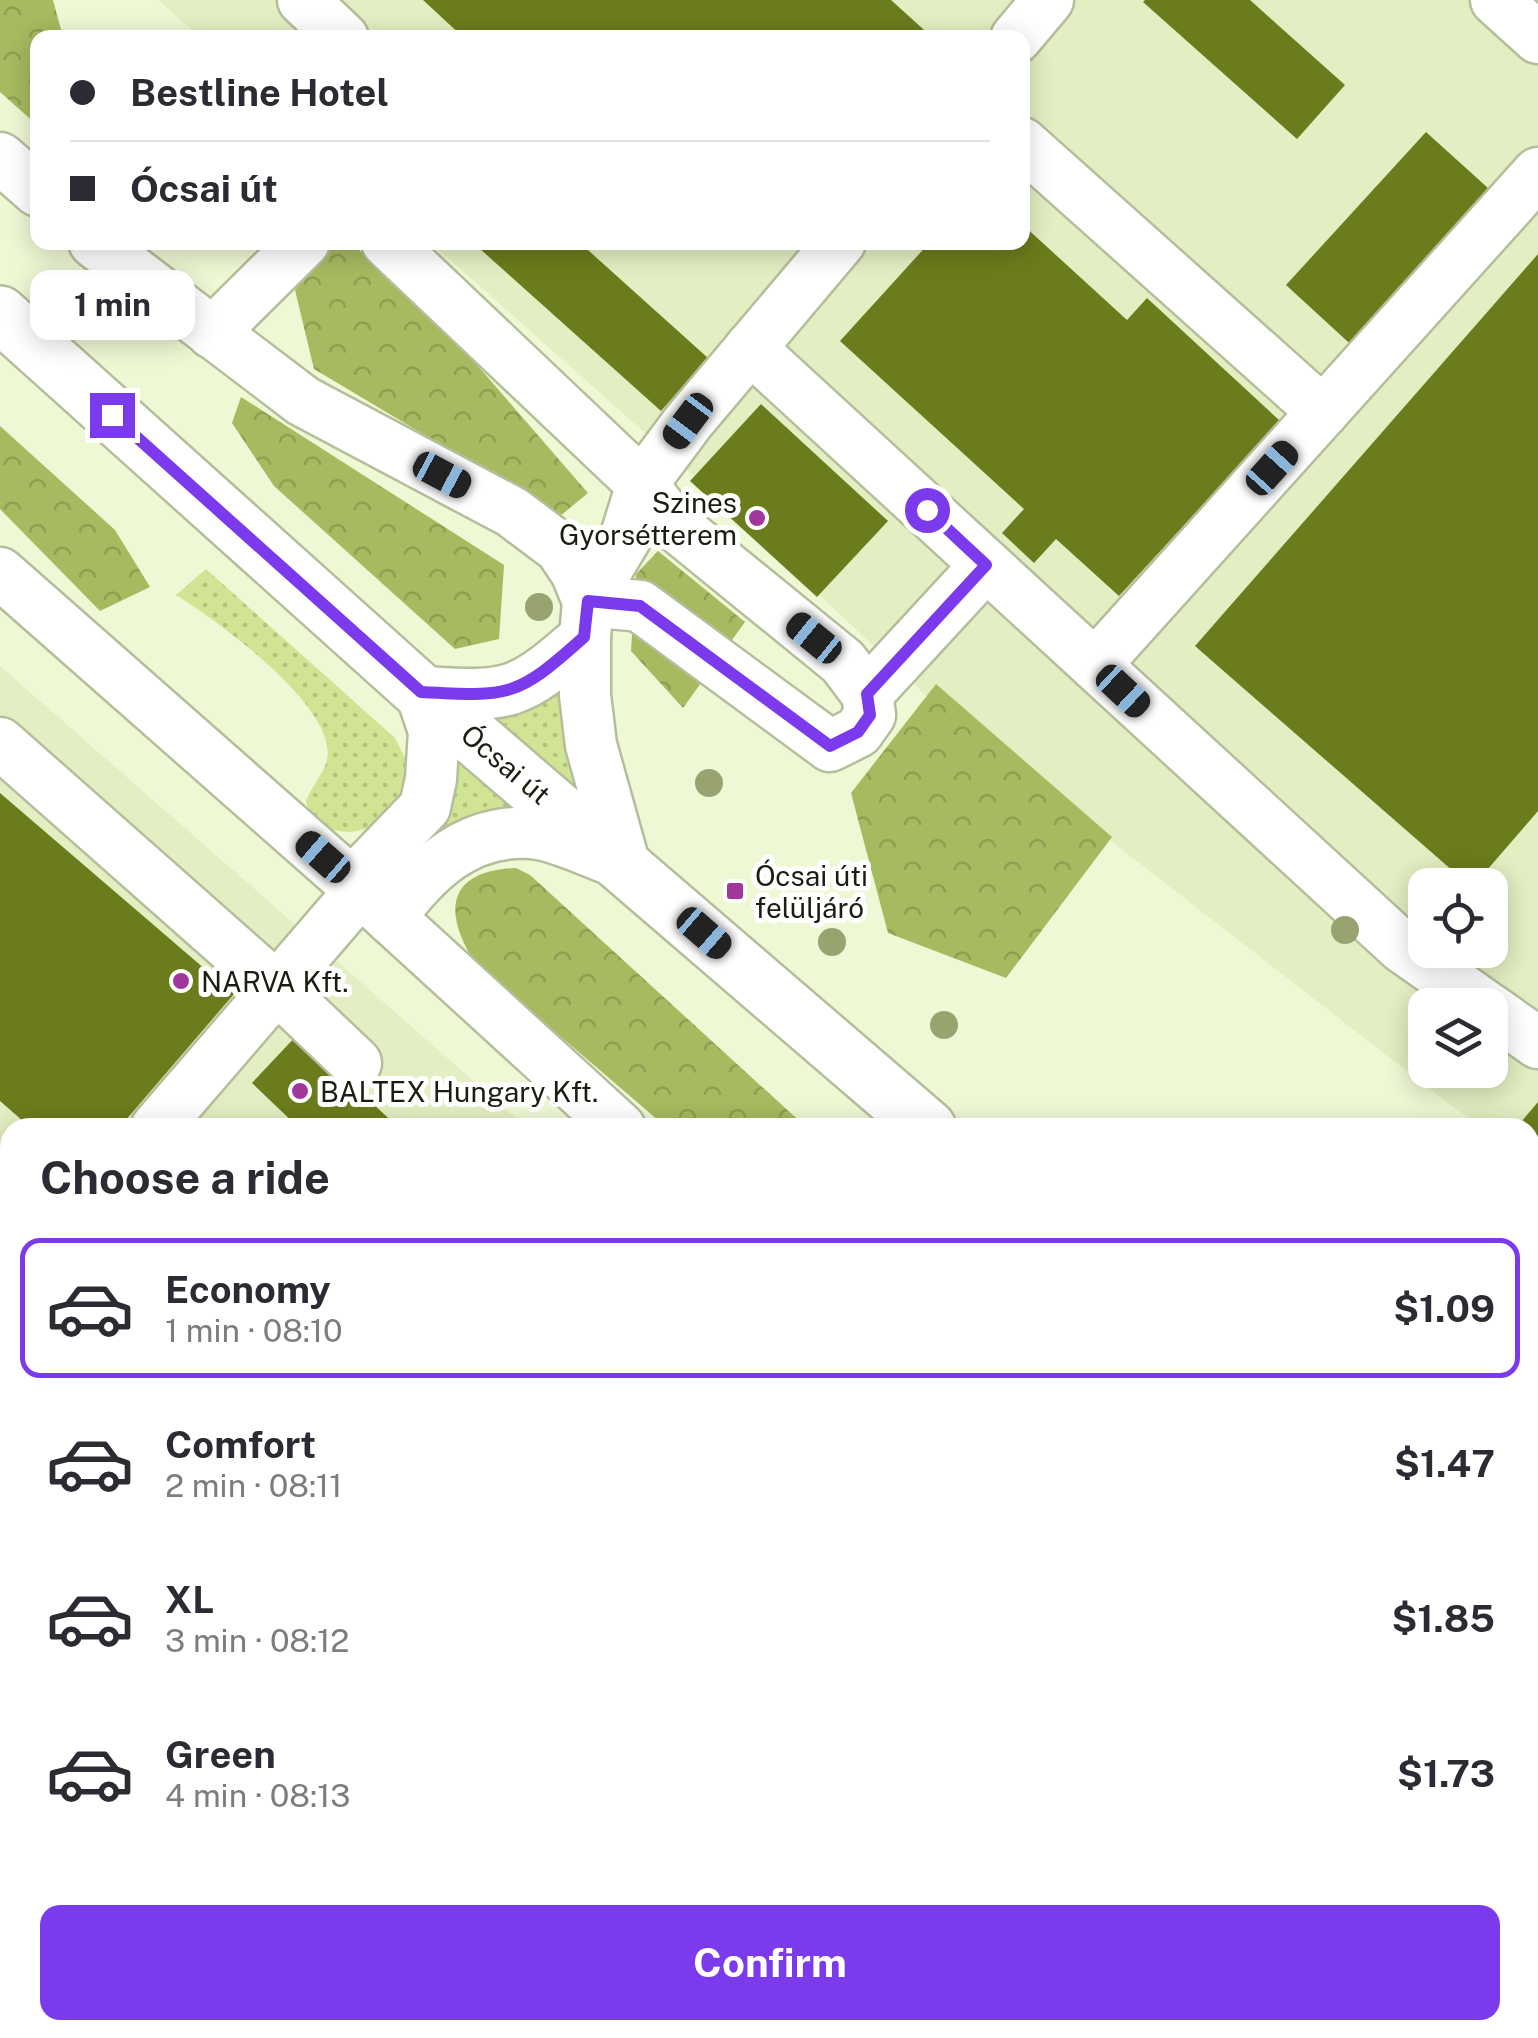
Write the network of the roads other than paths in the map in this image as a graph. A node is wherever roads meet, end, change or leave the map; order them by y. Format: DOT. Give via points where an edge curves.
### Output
graph roads {
  1 [pos="303,0"];
  2 [pos="1048,0"];
  3 [pos="1496,0"];
  4 [pos="335,30"];
  5 [pos="1023,30"];
  6 [pos="1538,38"];
  7 [pos="1030,150"];
  8 [pos="0,158"];
  9 [pos="1538,173"];
  10 [pos="30,185"];
  11 [pos="104,250"];
  12 [pos="296,250"];
  13 [pos="395,250"];
  14 [pos="833,250"];
  15 [pos="0,314"];
  16 [pos="212,333"];
  17 [pos="750,348"];
  18 [pos="1323,412"];
  19 [pos="642,484"];
  20 [pos="986,565"];
  21 [pos="0,572"];
  22 [pos="586,619"];
  23 [pos="1095,665"];
  24 [pos="421,692"];
  25 [pos="867,694"];
  26 [pos="0,743"];
  27 [pos="624,864"];
  28 [pos="367,897"];
  29 [pos="277,988"];
  30 [pos="1460,988"];
  31 [pos="1508,1022"];
  32 [pos="1538,1043"];
  33 [pos="356,1063"];
  34 [pos="165,1118"];
  35 [pos="609,1118"];
  36 [pos="916,1118"];
  1 -- 4 [label="lane"];
  2 -- 5 [label="lane"];
  3 -- 6 [label="lane"];
  7 -- 18 [label="lane"];
  8 -- 10 [label="lane"];
  9 -- 18 [label="lane"];
  11 -- 16 [label="lane"];
  12 -- 16 [label="lane"];
  13 -- 19 [label="lane"];
  14 -- 17 [label="lane"];
  15 -- 24 [label="main road, Ócsai út"];
  16 -- 22 [label="lane" via="303,401 512,512 560,548 576,572"];
  17 -- 19 [label="lane"];
  17 -- 20 [label="lane"];
  18 -- 23 [label="lane"];
  19 -- 22 [label="lane" via="625,539"];
  19 -- 25 [label="lane" via="671,522 843,662"];
  20 -- 23 [label="lane"];
  20 -- 25 [label="lane"];
  21 -- 28 [label="lane"];
  22 -- 24 [label="lane" via="538,678 513,690"];
  22 -- 25 [label="lane" via="640,606 830,746 858,732 870,715"];
  22 -- 27 [label="lane" via="591,746"];
  23 -- 30 [label="lane" via="1402,948"];
  24 -- 27 [label="main road, Ócsai út"];
  24 -- 28 [label="lane" via="434,731 425,807"];
  26 -- 29 [label="lane"];
  27 -- 28 [label="lane" via="533,833 485,837 418,880"];
  27 -- 36 [label="main road, Ócsai út"];
  28 -- 29 [label="lane"];
  28 -- 35 [label="lane"];
  29 -- 33 [label="lane"];
  29 -- 34 [label="lane"];
  31 -- 32 [label="lane"];
}
